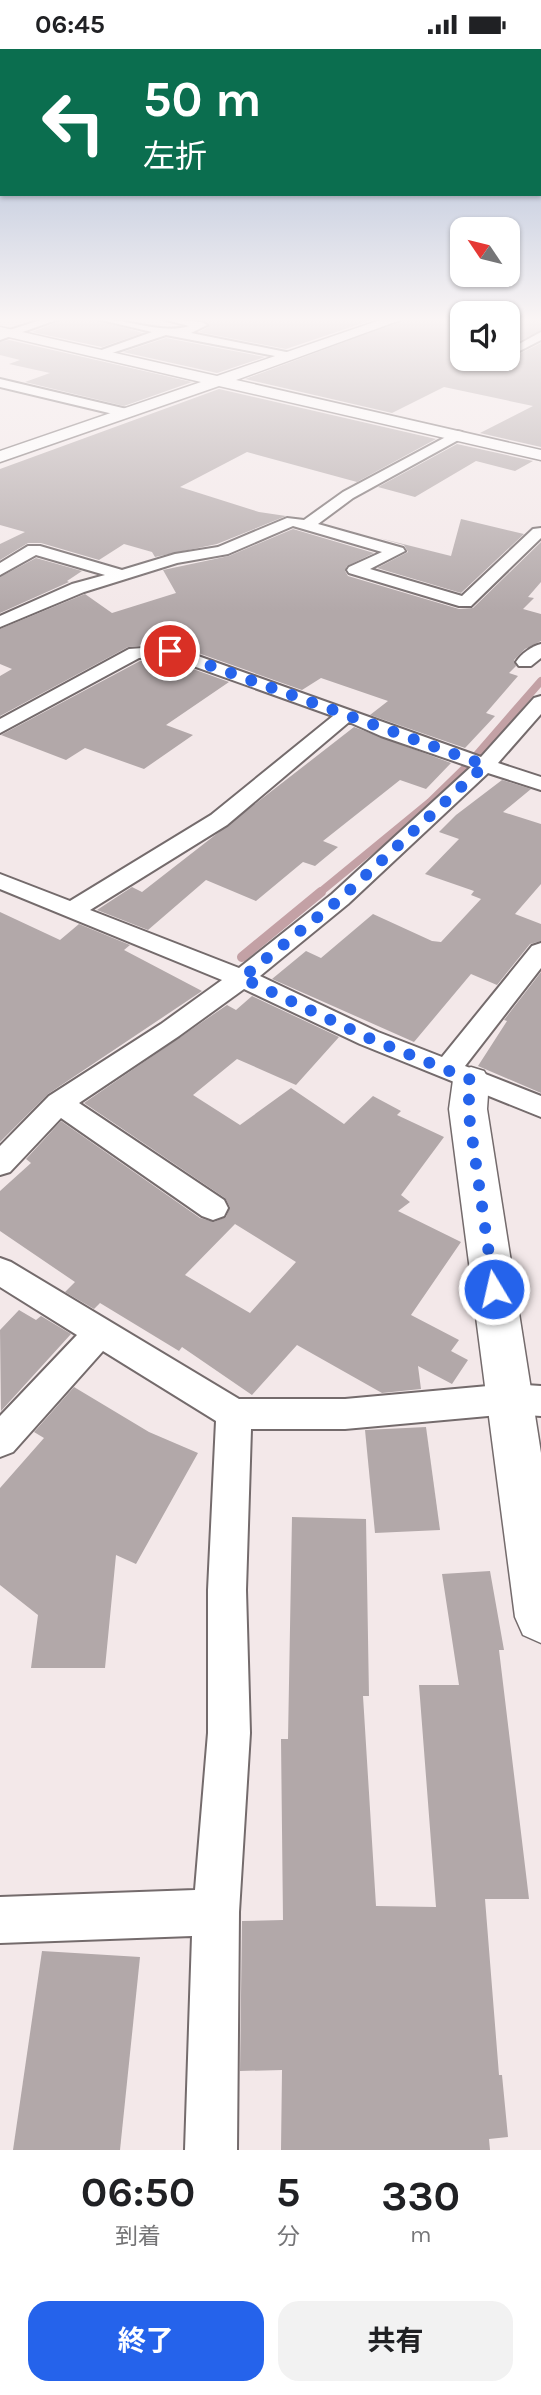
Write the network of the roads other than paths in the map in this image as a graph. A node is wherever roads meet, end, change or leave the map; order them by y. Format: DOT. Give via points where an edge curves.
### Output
graph roads {
  1 [pos="117,416"];
  2 [pos="373,416"];
  3 [pos="457,435"];
  4 [pos="541,455"];
  5 [pos="0,457"];
  6 [pos="307,525"];
  7 [pos="541,533"];
  8 [pos="0,570"];
  9 [pos="120,574"];
  10 [pos="0,622"];
  11 [pos="541,649"];
  12 [pos="525,662"];
  13 [pos="541,702"];
  14 [pos="347,714"];
  15 [pos="3,722"];
  16 [pos="474,762"];
  17 [pos="541,784"];
  18 [pos="0,881"];
  19 [pos="73,910"];
  20 [pos="541,951"];
  21 [pos="242,978"];
  22 [pos="459,1075"];
  23 [pos="59,1103"];
  24 [pos="541,1107"];
  25 [pos="0,1164"];
  26 [pos="213,1208"];
  27 [pos="0,1271"];
  28 [pos="100,1332"];
  29 [pos="525,1400"];
  30 [pos="234,1414"];
  31 [pos="0,1441"];
  32 [pos="541,1617"];
  33 [pos="216,1912"];
  34 [pos="0,1920"];
  35 [pos="211,2150"];
  1 -- 5 [label="street"];
  2 -- 3 [label="street"];
  3 -- 4 [label="street"];
  3 -- 6 [label="street" via="348,495"];
  6 -- 7 [label="street" via="397,551 355,570 465,602"];
  6 -- 9 [label="street" via="292,521 222,551"];
  8 -- 9 [label="street" via="34,549"];
  9 -- 10 [label="street"];
  11 -- 12 [label="street"];
  13 -- 16 [label="street"];
  14 -- 15 [label="street" via="170,651 135,653"];
  14 -- 16 [label="street"];
  14 -- 19 [label="street" via="219,820"];
  16 -- 17 [label="street"];
  16 -- 21 [label="street" via="340,899"];
  18 -- 19 [label="street"];
  19 -- 21 [label="street"];
  20 -- 22 [label="street"];
  21 -- 22 [label="street"];
  21 -- 23 [label="street"];
  22 -- 24 [label="street"];
  22 -- 29 [label="street"];
  23 -- 25 [label="street"];
  23 -- 26 [label="street"];
  27 -- 28 [label="street"];
  28 -- 30 [label="street"];
  28 -- 31 [label="street"];
  29 -- 30 [label="street" via="345,1414"];
  29 -- 32 [label="street"];
  30 -- 33 [label="street" via="227,1590 229,1733"];
  33 -- 34 [label="street"];
  33 -- 35 [label="street"];
}
